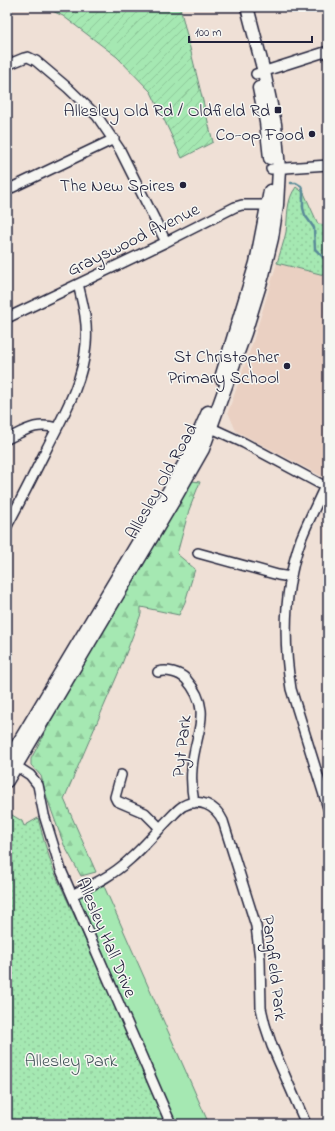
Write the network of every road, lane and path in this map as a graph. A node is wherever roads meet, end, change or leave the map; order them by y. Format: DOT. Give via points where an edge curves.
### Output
graph roads {
  1 [pos="239,7"];
  2 [pos="247,7"];
  3 [pos="328,51"];
  4 [pos="7,65"];
  5 [pos="260,73"];
  6 [pos="114,139"];
  7 [pos="328,165"];
  8 [pos="275,169"];
  9 [pos="7,190"];
  10 [pos="272,205"];
  11 [pos="166,242"];
  12 [pos="78,284"];
  13 [pos="7,318"];
  14 [pos="208,426"];
  15 [pos="57,428"];
  16 [pos="7,439"];
  17 [pos="326,487"];
  18 [pos="7,526"];
  19 [pos="198,552"];
  20 [pos="291,577"];
  21 [pos="158,672"];
  22 [pos="12,764"];
  23 [pos="121,775"];
  24 [pos="7,782"];
  25 [pos="194,803"];
  26 [pos="328,808"];
  27 [pos="160,828"];
  28 [pos="72,895"];
  29 [pos="171,1124"];
  30 [pos="306,1124"];
  1 -- 5 [label="main road, Allesley Old Road"];
  2 -- 5 [label="main road, Allesley Old Road"];
  3 -- 5 [label="street"];
  4 -- 6 [label="street" via="28,57 36,61 84,102"];
  5 -- 8 [label="main road, Allesley Old Road"];
  6 -- 9 [label="street"];
  6 -- 11 [label="street"];
  7 -- 8 [label="street"];
  8 -- 10 [label="main road, Allesley Old Road"];
  10 -- 11 [label="street, Grayswood Avenue" via="242,205"];
  10 -- 14 [label="main road, Allesley Old Road" via="272,238 263,275 243,338"];
  11 -- 12 [label="street, Grayswood Avenue"];
  12 -- 13 [label="street, Grayswood Avenue"];
  12 -- 15 [label="street" via="85,311 84,360 74,396"];
  14 -- 17 [label="street"];
  14 -- 22 [label="main road, Allesley Old Road" via="203,448 189,475 106,606"];
  15 -- 16 [label="street" via="48,425 37,426"];
  15 -- 18 [label="street"];
  17 -- 20 [label="street" via="301,539"];
  19 -- 20 [label="street"];
  20 -- 26 [label="street" via="286,632 290,683"];
  21 -- 25 [label="street, Pyt Park" via="166,671 183,676 193,686 200,701 201,719 192,768"];
  22 -- 24 [label="main road, Allesley Old Road"];
  22 -- 28 [label="street, Allesley Hall Drive" via="30,775 38,785 50,838"];
  23 -- 27 [label="street" via="115,797 118,801 145,814"];
  25 -- 27 [label="street" via="180,808"];
  25 -- 30 [label="street, Pangfield Park" via="200,802 211,806 223,821 256,926 261,1008 265,1025"];
  27 -- 28 [label="street" via="117,870"];
  28 -- 29 [label="street, Allesley Hall Drive"];
}
